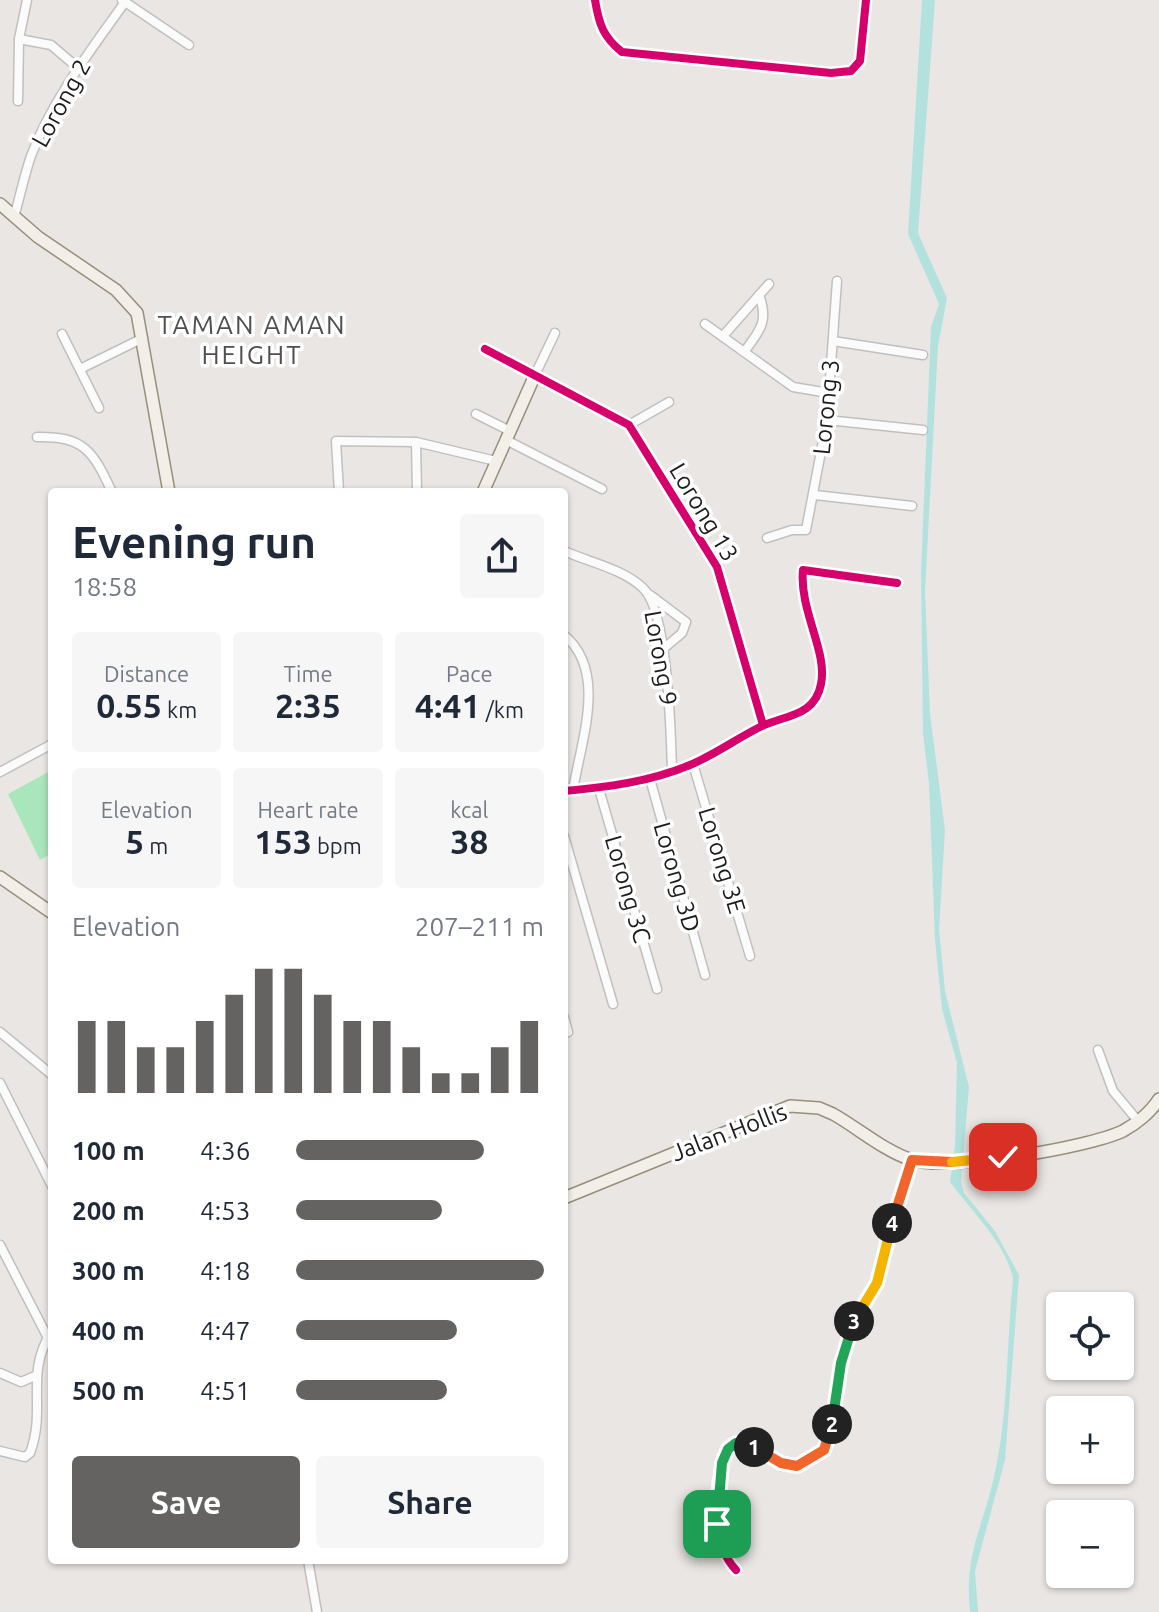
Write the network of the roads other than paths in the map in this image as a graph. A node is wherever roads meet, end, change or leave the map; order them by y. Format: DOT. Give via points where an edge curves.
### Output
graph roads {
  1 [pos="27,0"];
  2 [pos="595,0"];
  3 [pos="866,0"];
  4 [pos="124,1"];
  5 [pos="19,39"];
  6 [pos="189,45"];
  7 [pos="78,68"];
  8 [pos="18,101"];
  9 [pos="0,204"];
  10 [pos="14,217"];
  11 [pos="837,281"];
  12 [pos="769,284"];
  13 [pos="759,295"];
  14 [pos="705,324"];
  15 [pos="555,333"];
  16 [pos="62,334"];
  17 [pos="723,336"];
  18 [pos="143,338"];
  19 [pos="833,341"];
  20 [pos="485,349"];
  21 [pos="744,352"];
  22 [pos="923,355"];
  23 [pos="80,369"];
  24 [pos="535,375"];
  25 [pos="829,393"];
  26 [pos="669,402"];
  27 [pos="99,408"];
  28 [pos="476,414"];
  29 [pos="827,420"];
  30 [pos="629,425"];
  31 [pos="923,430"];
  32 [pos="508,436"];
  33 [pos="37,437"];
  34 [pos="416,442"];
  35 [pos="496,461"];
  36 [pos="109,488"];
  37 [pos="168,488"];
  38 [pos="339,488"];
  39 [pos="417,488"];
  40 [pos="485,488"];
  41 [pos="602,489"];
  42 [pos="815,495"];
  43 [pos="912,506"];
  44 [pos="767,538"];
  45 [pos="568,553"];
  46 [pos="897,583"];
  47 [pos="649,594"];
  48 [pos="568,639"];
  49 [pos="663,649"];
  50 [pos="763,725"];
  51 [pos="48,746"];
  52 [pos="693,764"];
  53 [pos="672,771"];
  54 [pos="0,772"];
  55 [pos="650,779"];
  56 [pos="599,789"];
  57 [pos="568,791"];
  58 [pos="568,850"];
  59 [pos="0,877"];
  60 [pos="48,910"];
  61 [pos="750,956"];
  62 [pos="705,975"];
  63 [pos="657,989"];
  64 [pos="613,1004"];
  65 [pos="0,1032"];
  66 [pos="1098,1050"];
  67 [pos="48,1072"];
  68 [pos="0,1083"];
  69 [pos="1159,1099"];
  70 [pos="1138,1121"];
  71 [pos="912,1160"];
  72 [pos="48,1178"];
  73 [pos="568,1196"];
  74 [pos="0,1245"];
  75 [pos="48,1331"];
  76 [pos="48,1339"];
  77 [pos="0,1373"];
  78 [pos="35,1376"];
  79 [pos="0,1451"];
  80 [pos="309,1564"];
  81 [pos="736,1570"];
  82 [pos="317,1612"];
  1 -- 5 [label="street"];
  2 -- 3 [label="street" via="607,41 622,52 831,73 851,71 860,61"];
  4 -- 6 [label="street"];
  4 -- 7 [label="street, Lorong 2"];
  5 -- 7 [label="street" via="51,45"];
  5 -- 8 [label="street"];
  7 -- 10 [label="street, Lorong 2" via="32,155"];
  9 -- 10 [label="main road"];
  10 -- 18 [label="main road" via="126,300 137,313"];
  11 -- 19 [label="street, Lorong 3"];
  12 -- 13 [label="street"];
  13 -- 17 [label="street"];
  13 -- 21 [label="street" via="765,322"];
  14 -- 17 [label="street"];
  15 -- 24 [label="street"];
  16 -- 23 [label="street"];
  17 -- 21 [label="street"];
  18 -- 23 [label="street"];
  18 -- 37 [label="main road"];
  19 -- 22 [label="street"];
  19 -- 25 [label="street, Lorong 3"];
  20 -- 24 [label="street"];
  21 -- 25 [label="street" via="793,387"];
  23 -- 27 [label="street"];
  24 -- 30 [label="street"];
  24 -- 32 [label="main road"];
  25 -- 29 [label="street, Lorong 3"];
  26 -- 30 [label="street"];
  28 -- 32 [label="street"];
  29 -- 31 [label="street"];
  29 -- 42 [label="street, Lorong 3"];
  30 -- 50 [label="street, Lorong 13" via="717,567"];
  32 -- 35 [label="main road"];
  32 -- 41 [label="street"];
  33 -- 36 [label="street" via="66,437 83,446"];
  34 -- 35 [label="street"];
  34 -- 38 [label="street" via="336,441"];
  34 -- 39 [label="street"];
  35 -- 40 [label="main road"];
  42 -- 43 [label="street"];
  42 -- 44 [label="street, Lorong 3" via="806,530"];
  45 -- 47 [label="street, Lorong 9" via="630,578"];
  46 -- 50 [label="street" via="803,570 802,597 823,668 821,689 801,713"];
  47 -- 49 [label="street, Lorong 9"];
  47 -- 49 [label="street" via="686,622 682,633"];
  48 -- 57 [label="street" via="589,672"];
  49 -- 53 [label="street, Lorong 9"];
  50 -- 52 [label="street"];
  51 -- 54 [label="street"];
  52 -- 53 [label="street"];
  52 -- 61 [label="street, Lorong 3E"];
  53 -- 55 [label="street"];
  55 -- 56 [label="street"];
  55 -- 62 [label="street, Lorong 3D"];
  56 -- 57 [label="street"];
  56 -- 63 [label="street, Lorong 3C"];
  58 -- 64 [label="street"];
  59 -- 60 [label="main road"];
  65 -- 67 [label="street"];
  66 -- 70 [label="street" via="1113,1091"];
  68 -- 72 [label="street"];
  69 -- 70 [label="main road, Jalan Hollis"];
  70 -- 71 [label="main road, Jalan Hollis" via="1110,1136 967,1161"];
  71 -- 73 [label="main road, Jalan Hollis" via="833,1114 790,1106"];
  71 -- 81 [label="street" via="877,1283 847,1339 824,1450 797,1466 744,1442 725,1454 717,1534"];
  74 -- 75 [label="street"];
  76 -- 78 [label="street"];
  77 -- 78 [label="street" via="21,1382"];
  78 -- 79 [label="street" via="39,1399 30,1453 25,1457"];
  80 -- 82 [label="street"];
}
